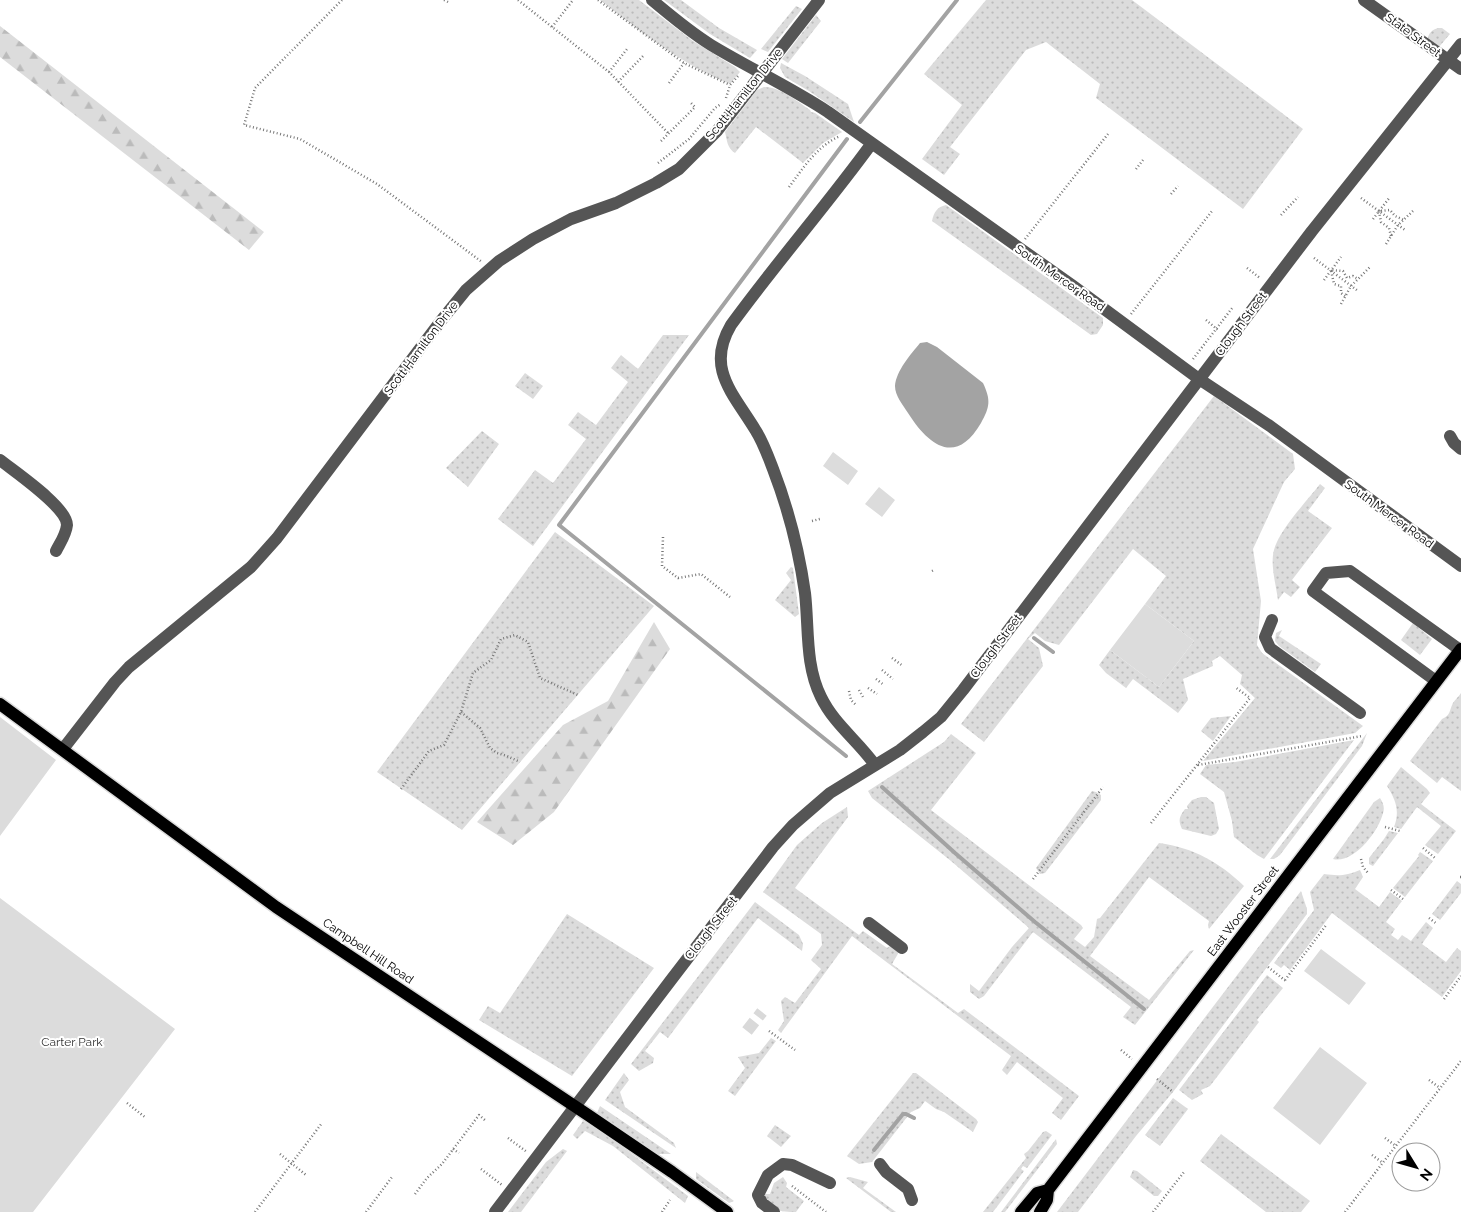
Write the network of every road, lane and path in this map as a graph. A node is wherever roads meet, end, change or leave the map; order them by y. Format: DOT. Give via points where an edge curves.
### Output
graph roads {
  1 [pos="342,0"];
  2 [pos="518,0"];
  3 [pos="573,0"];
  4 [pos="598,0"];
  5 [pos="652,0"];
  6 [pos="819,0"];
  7 [pos="1364,0"];
  8 [pos="552,27"];
  9 [pos="1461,44"];
  10 [pos="627,49"];
  11 [pos="645,57"];
  12 [pos="1448,60"];
  13 [pos="684,63"];
  14 [pos="1461,69"];
  15 [pos="609,72"];
  16 [pos="741,72"];
  17 [pos="762,73"];
  18 [pos="618,82"];
  19 [pos="668,83"];
  20 [pos="730,85"];
  21 [pos="691,103"];
  22 [pos="848,126"];
  23 [pos="668,134"];
  24 [pos="1108,134"];
  25 [pos="660,141"];
  26 [pos="872,143"];
  27 [pos="1143,160"];
  28 [pos="658,163"];
  29 [pos="1136,169"];
  30 [pos="1178,186"];
  31 [pos="789,187"];
  32 [pos="1172,194"];
  33 [pos="1298,197"];
  34 [pos="1390,197"];
  35 [pos="1362,198"];
  36 [pos="1212,211"];
  37 [pos="1379,211"];
  38 [pos="1413,212"];
  39 [pos="1281,215"];
  40 [pos="1373,219"];
  41 [pos="1404,220"];
  42 [pos="1398,225"];
  43 [pos="1405,230"];
  44 [pos="1391,236"];
  45 [pos="1025,239"];
  46 [pos="1386,244"];
  47 [pos="1341,257"];
  48 [pos="1314,258"];
  49 [pos="1372,266"];
  50 [pos="492,267"];
  51 [pos="1247,268"];
  52 [pos="1331,270"];
  53 [pos="1358,279"];
  54 [pos="1324,280"];
  55 [pos="1263,281"];
  56 [pos="1351,286"];
  57 [pos="1358,292"];
  58 [pos="1345,296"];
  59 [pos="1341,304"];
  60 [pos="1233,307"];
  61 [pos="1131,314"];
  62 [pos="1206,320"];
  63 [pos="1217,329"];
  64 [pos="1223,334"];
  65 [pos="1192,361"];
  66 [pos="1199,379"];
  67 [pos="1450,436"];
  68 [pos="1461,449"];
  69 [pos="0,460"];
  70 [pos="820,519"];
  71 [pos="812,521"];
  72 [pos="663,537"];
  73 [pos="56,551"];
  74 [pos="1461,566"];
  75 [pos="730,597"];
  76 [pos="1272,620"];
  77 [pos="1461,649"];
  78 [pos="892,658"];
  79 [pos="903,666"];
  80 [pos="882,670"];
  81 [pos="876,679"];
  82 [pos="894,679"];
  83 [pos="1436,681"];
  84 [pos="884,685"];
  85 [pos="1235,687"];
  86 [pos="868,688"];
  87 [pos="859,690"];
  88 [pos="849,691"];
  89 [pos="877,694"];
  90 [pos="578,695"];
  91 [pos="863,696"];
  92 [pos="0,704"];
  93 [pos="856,705"];
  94 [pos="462,712"];
  95 [pos="1360,713"];
  96 [pos="1362,736"];
  97 [pos="63,749"];
  98 [pos="520,762"];
  99 [pos="874,765"];
  100 [pos="1197,765"];
  101 [pos="1102,787"];
  102 [pos="401,789"];
  103 [pos="1151,823"];
  104 [pos="1385,827"];
  105 [pos="1400,831"];
  106 [pos="1423,848"];
  107 [pos="1435,858"];
  108 [pos="1361,859"];
  109 [pos="1368,873"];
  110 [pos="1033,879"];
  111 [pos="1391,890"];
  112 [pos="1404,899"];
  113 [pos="1429,918"];
  114 [pos="869,923"];
  115 [pos="1326,924"];
  116 [pos="1437,924"];
  117 [pos="902,948"];
  118 [pos="1268,967"];
  119 [pos="1461,976"];
  120 [pos="1444,999"];
  121 [pos="769,1031"];
  122 [pos="795,1050"];
  123 [pos="1121,1050"];
  124 [pos="1132,1059"];
  125 [pos="1461,1061"];
  126 [pos="1157,1079"];
  127 [pos="1429,1080"];
  128 [pos="1440,1088"];
  129 [pos="1173,1092"];
  130 [pos="126,1103"];
  131 [pos="575,1106"];
  132 [pos="146,1118"];
  133 [pos="486,1121"];
  134 [pos="322,1123"];
  135 [pos="508,1138"];
  136 [pos="1385,1138"];
  137 [pos="1391,1142"];
  138 [pos="1399,1142"];
  139 [pos="453,1149"];
  140 [pos="1391,1152"];
  141 [pos="459,1153"];
  142 [pos="528,1153"];
  143 [pos="280,1154"];
  144 [pos="1372,1155"];
  145 [pos="1382,1163"];
  146 [pos="292,1164"];
  147 [pos="880,1164"];
  148 [pos="481,1169"];
  149 [pos="1184,1172"];
  150 [pos="306,1175"];
  151 [pos="392,1177"];
  152 [pos="830,1183"];
  153 [pos="503,1186"];
  154 [pos="792,1186"];
  155 [pos="1048,1190"];
  156 [pos="415,1194"];
  157 [pos="670,1200"];
  158 [pos="912,1200"];
  159 [pos="255,1212"];
  160 [pos="366,1212"];
  161 [pos="495,1212"];
  162 [pos="662,1212"];
  163 [pos="727,1212"];
  164 [pos="774,1212"];
  165 [pos="826,1212"];
  166 [pos="1020,1212"];
  167 [pos="1040,1212"];
  168 [pos="1153,1212"];
  169 [pos="1345,1212"];
  1 -- 50 [label="path" via="255,88 244,125 300,139 377,184"];
  2 -- 8 [label="path"];
  3 -- 8 [label="path"];
  4 -- 13 [label="path"];
  5 -- 17 [label="street, South Mercer Road" via="711,45"];
  6 -- 17 [label="street, Scott Hamilton Drive"];
  7 -- 12 [label="street, State Street"];
  8 -- 15 [label="path"];
  9 -- 12 [label="street, Clough Street"];
  10 -- 15 [label="path"];
  11 -- 18 [label="path"];
  12 -- 14 [label="street, State Street"];
  12 -- 66 [label="street, Clough Street"];
  13 -- 19 [label="path"];
  13 -- 20 [label="path"];
  15 -- 18 [label="path"];
  16 -- 20 [label="path"];
  17 -- 22 [label="street, South Mercer Road"];
  17 -- 50 [label="street, Scott Hamilton Drive" via="717,131 678,169 616,203 571,219 533,238"];
  18 -- 23 [label="path"];
  20 -- 28 [label="path" via="723,103 714,108 689,139"];
  21 -- 23 [label="path" via="694,107"];
  22 -- 26 [label="street, South Mercer Road"];
  22 -- 31 [label="path" via="842,135 827,142 811,157"];
  23 -- 25 [label="path"];
  24 -- 45 [label="path"];
  26 -- 66 [label="street, South Mercer Road"];
  26 -- 99 [label="street" via="731,325 724,336 720,361 725,382 756,431 784,497 802,571 812,674 835,721"];
  27 -- 29 [label="path"];
  30 -- 32 [label="path"];
  33 -- 39 [label="path"];
  34 -- 37 [label="path"];
  35 -- 37 [label="path"];
  36 -- 61 [label="path"];
  37 -- 40 [label="path"];
  37 -- 41 [label="path" via="1390,210"];
  37 -- 42 [label="path"];
  37 -- 44 [label="path" via="1381,222 1389,228"];
  38 -- 41 [label="path"];
  41 -- 42 [label="path"];
  42 -- 43 [label="path"];
  42 -- 44 [label="path"];
  44 -- 46 [label="path"];
  47 -- 52 [label="path"];
  48 -- 52 [label="path"];
  49 -- 53 [label="path"];
  50 -- 97 [label="street, Scott Hamilton Drive" via="466,290 440,322 277,538 251,567 129,667"];
  51 -- 55 [label="path"];
  52 -- 53 [label="path" via="1343,271 1347,278 1353,276"];
  52 -- 54 [label="path"];
  52 -- 56 [label="path"];
  52 -- 58 [label="path" via="1334,284 1341,286 1341,293"];
  53 -- 56 [label="path"];
  56 -- 57 [label="path"];
  56 -- 58 [label="path"];
  58 -- 59 [label="path"];
  60 -- 63 [label="path"];
  62 -- 63 [label="path"];
  63 -- 64 [label="path"];
  63 -- 65 [label="path"];
  66 -- 74 [label="street, South Mercer Road" via="1270,426"];
  66 -- 99 [label="street, Clough Street" via="941,717 900,750"];
  67 -- 68 [label="street"];
  69 -- 73 [label="street" via="62,511 67,524"];
  70 -- 71 [label="path"];
  72 -- 75 [label="path" via="662,566 678,578 701,574"];
  76 -- 95 [label="street" via="1265,638 1270,648"];
  77 -- 83 [label="main road, East Wooster Street"];
  77 -- 83 [label="street" via="1350,571 1326,573 1313,591"];
  78 -- 79 [label="path"];
  80 -- 82 [label="path"];
  81 -- 84 [label="path"];
  83 -- 155 [label="main road, East Wooster Street"];
  85 -- 100 [label="path" via="1250,698"];
  86 -- 89 [label="path"];
  87 -- 91 [label="path"];
  88 -- 93 [label="path"];
  90 -- 94 [label="path" via="540,678 528,642 515,635 501,639 491,660 473,673"];
  92 -- 97 [label="main road, Campbell Hill Road"];
  94 -- 98 [label="path" via="480,728 490,748"];
  94 -- 102 [label="path" via="444,745 429,751"];
  96 -- 100 [label="path"];
  97 -- 131 [label="main road, Campbell Hill Road" via="276,907"];
  99 -- 131 [label="street, Clough Street" via="814,805 773,847"];
  100 -- 103 [label="path"];
  101 -- 110 [label="path"];
  104 -- 105 [label="path"];
  106 -- 107 [label="path"];
  108 -- 109 [label="path"];
  111 -- 112 [label="path"];
  113 -- 116 [label="path"];
  114 -- 117 [label="street"];
  115 -- 118 [label="path" via="1286,981"];
  119 -- 120 [label="path"];
  121 -- 122 [label="path"];
  123 -- 124 [label="path"];
  125 -- 128 [label="path"];
  126 -- 129 [label="path"];
  127 -- 128 [label="path"];
  128 -- 138 [label="path"];
  130 -- 132 [label="path"];
  131 -- 161 [label="street, Clough Street"];
  131 -- 163 [label="main road, Campbell Hill Road"];
  133 -- 139 [label="path" via="479,1115"];
  134 -- 146 [label="path"];
  135 -- 142 [label="path"];
  136 -- 137 [label="path"];
  139 -- 141 [label="path"];
  139 -- 156 [label="path"];
  140 -- 145 [label="path"];
  143 -- 146 [label="path"];
  144 -- 145 [label="path"];
  145 -- 169 [label="path"];
  146 -- 150 [label="path"];
  146 -- 159 [label="path"];
  147 -- 158 [label="street" via="908,1189"];
  148 -- 153 [label="path"];
  149 -- 168 [label="path"];
  151 -- 160 [label="path"];
  152 -- 164 [label="street" via="783,1164 768,1175 758,1195 762,1203"];
  154 -- 165 [label="path"];
  155 -- 166 [label="main road, East Wooster Street" via="1037,1193"];
  155 -- 167 [label="main road, East Wooster Street"];
  157 -- 162 [label="path"];
}
